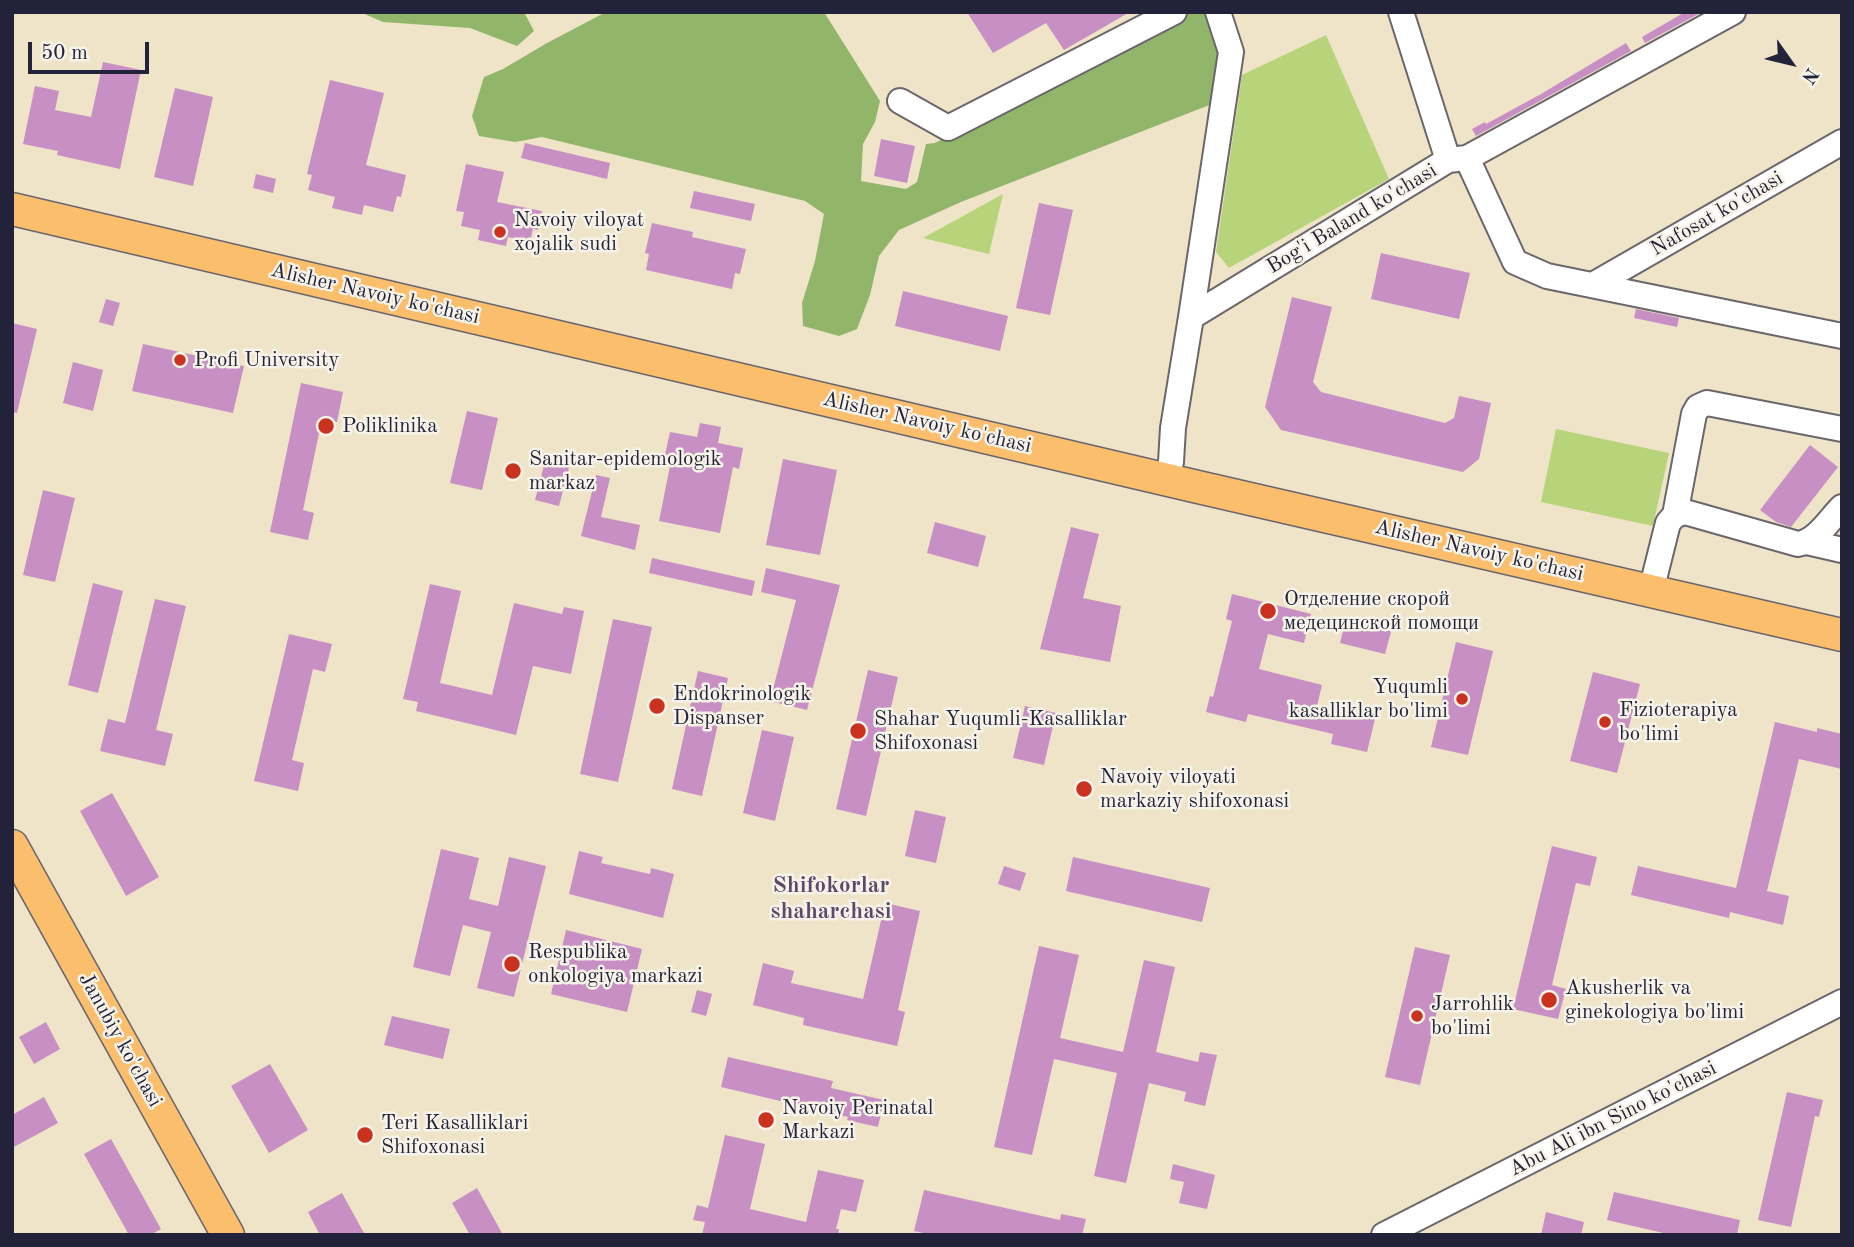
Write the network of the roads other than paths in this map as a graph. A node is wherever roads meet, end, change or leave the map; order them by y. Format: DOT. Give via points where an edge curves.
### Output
graph roads {
  1 [pos="1174,12"];
  2 [pos="1218,12"];
  3 [pos="1401,12"];
  4 [pos="1733,12"];
  5 [pos="900,101"];
  6 [pos="1842,142"];
  7 [pos="1457,159"];
  8 [pos="12,194"];
  9 [pos="12,209"];
  10 [pos="1593,285"];
  11 [pos="1191,317"];
  12 [pos="1842,336"];
  13 [pos="1842,429"];
  14 [pos="1169,470"];
  15 [pos="1842,507"];
  16 [pos="1675,515"];
  17 [pos="1807,542"];
  18 [pos="1842,550"];
  19 [pos="1653,582"];
  20 [pos="1842,616"];
  21 [pos="1842,635"];
  22 [pos="12,846"];
  23 [pos="12,883"];
  24 [pos="1842,1002"];
  25 [pos="1842,1019"];
  26 [pos="1420,1229"];
  27 [pos="207,1235"];
  28 [pos="228,1235"];
  29 [pos="1384,1235"];
  1 -- 5 [label="street" via="948,128"];
  2 -- 11 [label="street" via="1231,52"];
  3 -- 7 [label="street"];
  4 -- 7 [label="street, Bog'i Baland ko'chasi"];
  6 -- 10 [label="street, Nafosat ko'chasi"];
  7 -- 10 [label="street" via="1515,262 1546,276"];
  7 -- 11 [label="street, Bog'i Baland ko'chasi"];
  8 -- 14 [label="main road, Alisher Navoiy ko'chasi" via="869,390"];
  9 -- 14 [label="main road, Alisher Navoiy ko'chasi"];
  10 -- 12 [label="street"];
  11 -- 14 [label="street"];
  13 -- 16 [label="street" via="1707,402 1693,414"];
  14 -- 19 [label="main road, Alisher Navoiy ko'chasi"];
  15 -- 17 [label="street"];
  16 -- 17 [label="street" via="1685,512 1798,544"];
  16 -- 19 [label="street" via="1668,523"];
  17 -- 18 [label="street"];
  19 -- 20 [label="main road, Alisher Navoiy ko'chasi"];
  19 -- 21 [label="main road, Alisher Navoiy ko'chasi"];
  22 -- 28 [label="main road, Janubiy ko'chasi"];
  23 -- 27 [label="main road, Janubiy ko'chasi"];
  24 -- 26 [label="street, Abu Ali ibn Sino ko'chasi"];
  25 -- 26 [label="street, Abu Ali ibn Sino ko'chasi"];
  26 -- 29 [label="street, Abu Ali ibn Sino ko'chasi"];
}
